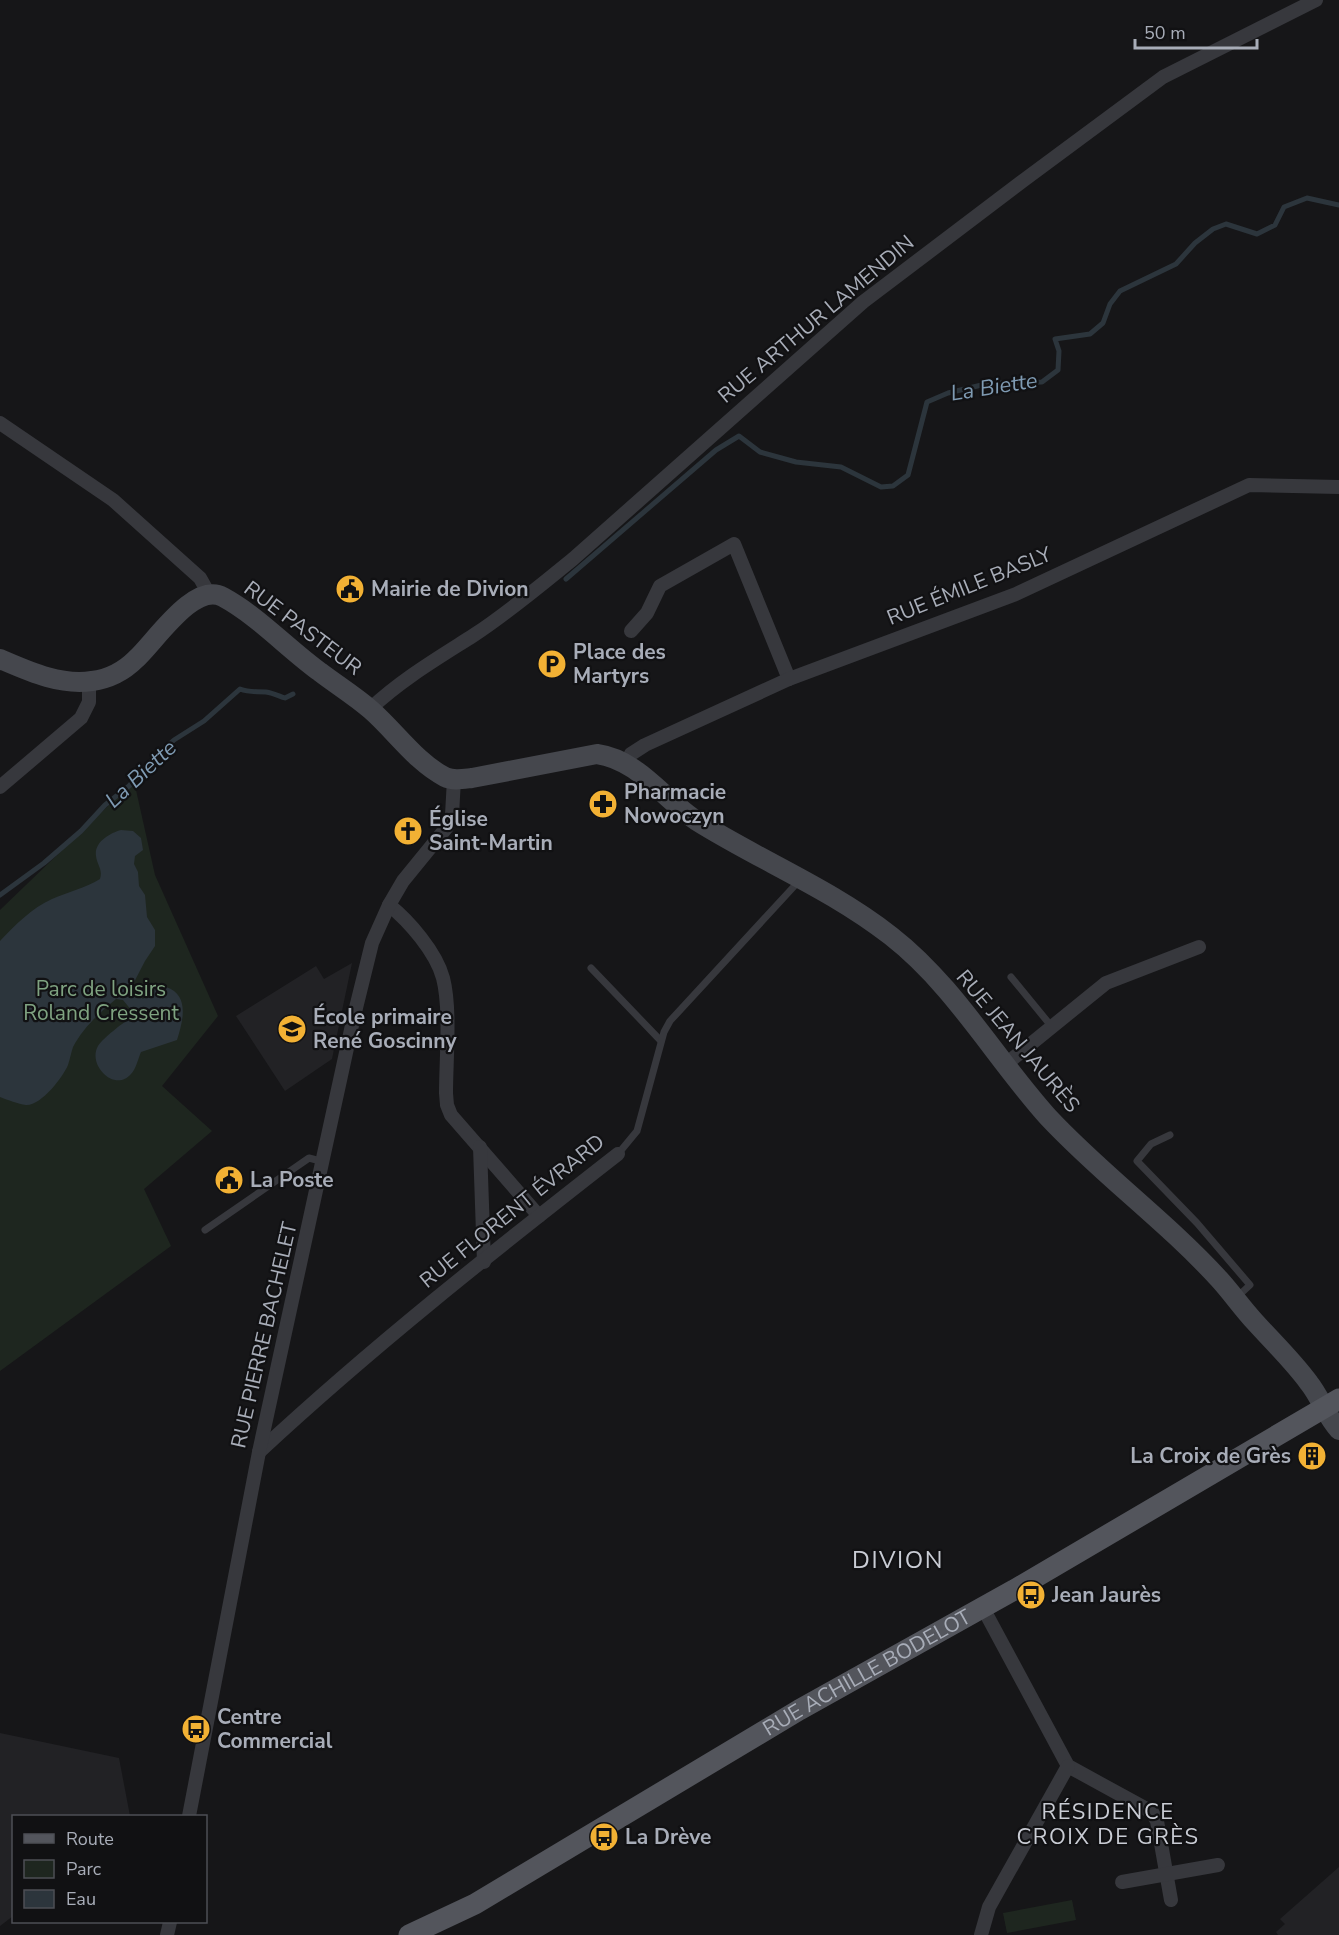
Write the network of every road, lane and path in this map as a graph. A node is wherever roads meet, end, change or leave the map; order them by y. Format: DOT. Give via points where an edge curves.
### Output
graph roads {
  1 [pos="1316,0"];
  2 [pos="0,423"];
  3 [pos="1339,488"];
  4 [pos="209,594"];
  5 [pos="631,631"];
  6 [pos="0,659"];
  7 [pos="789,679"];
  8 [pos="89,682"];
  9 [pos="370,709"];
  10 [pos="626,763"];
  11 [pos="454,779"];
  12 [pos="0,787"];
  13 [pos="801,879"];
  14 [pos="389,905"];
  15 [pos="1199,947"];
  16 [pos="591,968"];
  17 [pos="1011,977"];
  18 [pos="1052,1027"];
  19 [pos="661,1041"];
  20 [pos="1006,1064"];
  21 [pos="1170,1135"];
  22 [pos="480,1148"];
  23 [pos="618,1154"];
  24 [pos="324,1162"];
  25 [pos="539,1216"];
  26 [pos="206,1230"];
  27 [pos="483,1262"];
  28 [pos="1234,1299"];
  29 [pos="1331,1404"];
  30 [pos="1339,1430"];
  31 [pos="259,1452"];
  32 [pos="983,1608"];
  33 [pos="1068,1766"];
  34 [pos="189,1815"];
  35 [pos="1218,1865"];
  36 [pos="1166,1875"];
  37 [pos="1122,1882"];
  38 [pos="1171,1900"];
  39 [pos="409,1935"];
  40 [pos="981,1935"];
  1 -- 9 [label="street, RUE ARTHUR LAMENDIN" via="1163,77 1005,194 863,302 532,593 398,684"];
  2 -- 4 [label="street" via="113,500 200,578"];
  3 -- 7 [label="street, RUE ÉMILE BASLY" via="1249,485 1016,594"];
  4 -- 8 [label="main road, RUE PASTEUR" via="183,609 136,660 103,679"];
  4 -- 9 [label="main road, RUE PASTEUR" via="221,596 258,622"];
  5 -- 7 [label="street" via="648,612 660,586 734,544"];
  6 -- 8 [label="main road" via="39,675"];
  7 -- 10 [label="street, RUE ÉMILE BASLY" via="645,745 631,754"];
  8 -- 12 [label="street" via="89,702 81,717"];
  9 -- 11 [label="main road, RUE PASTEUR" via="422,761"];
  10 -- 11 [label="main road, RUE JEAN JAURÈS" via="597,754"];
  10 -- 13 [label="main road, RUE JEAN JAURÈS" via="694,819"];
  11 -- 14 [label="street, RUE PIERRE BACHELET" via="452,815 447,827 409,871"];
  13 -- 19 [label="lane, RUE FLORENT ÉVRARD" via="670,1020"];
  13 -- 20 [label="main road, RUE JEAN JAURÈS" via="891,936 927,968"];
  14 -- 22 [label="street" via="408,922 442,976 446,994 447,1106"];
  14 -- 24 [label="street, RUE PIERRE BACHELET" via="372,944"];
  15 -- 18 [label="street" via="1106,983"];
  16 -- 19 [label="lane"];
  17 -- 18 [label="lane"];
  18 -- 20 [label="street"];
  19 -- 23 [label="lane, RUE FLORENT ÉVRARD" via="637,1131"];
  20 -- 28 [label="main road, RUE JEAN JAURÈS" via="1081,1151 1195,1255"];
  21 -- 28 [label="lane" via="1151,1144 1137,1161 1251,1285"];
  22 -- 25 [label="street"];
  22 -- 27 [label="street"];
  23 -- 25 [label="street, RUE FLORENT ÉVRARD"];
  24 -- 26 [label="lane" via="309,1158"];
  24 -- 31 [label="street, RUE PIERRE BACHELET"];
  25 -- 27 [label="street, RUE FLORENT ÉVRARD"];
  27 -- 31 [label="street, RUE FLORENT ÉVRARD" via="324,1391"];
  28 -- 29 [label="main road, RUE JEAN JAURÈS"];
  29 -- 30 [label="main road, RUE JEAN JAURÈS"];
  29 -- 32 [label="main road, RUE ACHILLE BODELOT"];
  31 -- 34 [label="street, RUE PIERRE BACHELET"];
  32 -- 33 [label="street"];
  32 -- 39 [label="main road, RUE ACHILLE BODELOT" via="799,1710 475,1904"];
  33 -- 36 [label="street" via="1152,1812"];
  33 -- 40 [label="street" via="988,1907"];
  35 -- 36 [label="street"];
  36 -- 37 [label="street"];
  36 -- 38 [label="street"];
}
